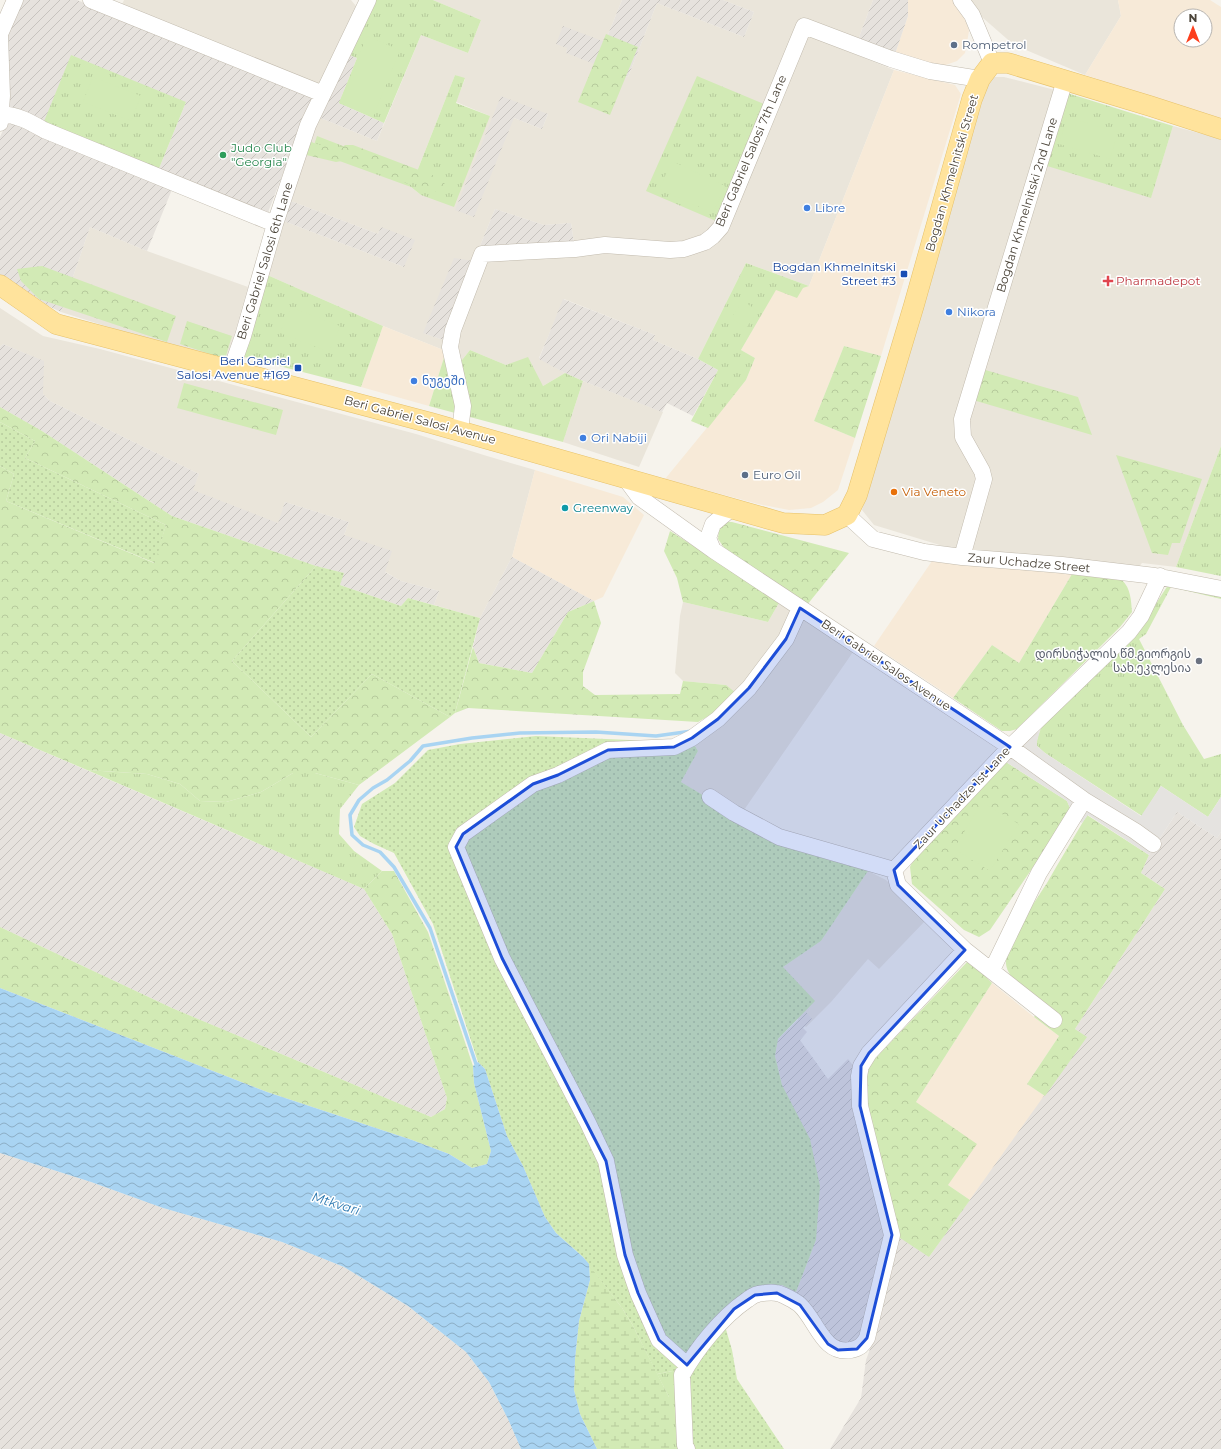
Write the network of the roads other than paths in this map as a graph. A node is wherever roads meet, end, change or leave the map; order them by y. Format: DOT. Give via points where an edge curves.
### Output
graph roads {
  1 [pos="15,0"];
  2 [pos="91,0"];
  3 [pos="366,0"];
  4 [pos="961,0"];
  5 [pos="992,63"];
  6 [pos="980,80"];
  7 [pos="1065,80"];
  8 [pos="323,94"];
  9 [pos="1,119"];
  10 [pos="1221,129"];
  11 [pos="275,224"];
  12 [pos="0,285"];
  13 [pos="231,370"];
  14 [pos="460,431"];
  15 [pos="625,478"];
  16 [pos="732,508"];
  17 [pos="847,515"];
  18 [pos="713,550"];
  19 [pos="962,557"];
  20 [pos="1160,576"];
  21 [pos="1221,589"];
  22 [pos="800,608"];
  23 [pos="1010,747"];
  24 [pos="710,797"];
  25 [pos="1084,800"];
  26 [pos="1153,844"];
  27 [pos="894,870"];
  28 [pos="965,950"];
  29 [pos="992,970"];
  30 [pos="1054,1020"];
  31 [pos="687,1365"];
  32 [pos="687,1449"];
  1 -- 9 [label="street" via="0,34"];
  2 -- 8 [label="street"];
  3 -- 8 [label="street, Beri Gabriel Salosi 6th Lane"];
  4 -- 5 [label="street" via="972,15"];
  5 -- 6 [label="main road, Bogdan Khmelnitski Street"];
  5 -- 7 [label="main road" via="1008,62"];
  6 -- 14 [label="street, Beri Gabriel Salosi 7th Lane" via="930,71 804,26 721,227 713,236 684,249 605,245 482,254 450,340 451,356 463,406"];
  6 -- 17 [label="main road, Bogdan Khmelnitski Street" via="972,99 857,495"];
  7 -- 10 [label="main road"];
  7 -- 19 [label="street, Bogdan Khmelnitski 2nd Lane" via="962,419 963,436 984,479"];
  8 -- 11 [label="street, Beri Gabriel Salosi 6th Lane" via="308,125"];
  9 -- 11 [label="street" via="12,114 44,130"];
  11 -- 13 [label="street, Beri Gabriel Salosi 6th Lane"];
  12 -- 13 [label="main road, Beri Gabriel Salosi Avenue" via="56,324"];
  13 -- 14 [label="main road, Beri Gabriel Salosi Avenue"];
  14 -- 15 [label="main road, Beri Gabriel Salosi Avenue"];
  15 -- 16 [label="main road, Beri Gabriel Salosi Avenue"];
  15 -- 18 [label="street, Beri Gabriel Salos Avenue" via="639,497"];
  16 -- 17 [label="main road, Beri Gabriel Salosi Avenue" via="783,523 825,525"];
  16 -- 18 [label="street" via="713,524 708,538"];
  17 -- 19 [label="street, Zaur Uchadze Street" via="873,539 924,552"];
  18 -- 22 [label="street, Beri Gabriel Salos Avenue"];
  19 -- 20 [label="street, Zaur Uchadze Street"];
  20 -- 21 [label="street, Zaur Uchadze Street"];
  20 -- 23 [label="street, Zaur Uchadze 1st Lane" via="1141,616 1129,632"];
  22 -- 23 [label="street, Beri Gabriel Salos Avenue"];
  22 -- 31 [label="street" via="786,639 749,688 718,718 692,738 674,747 608,750 558,775 533,784 463,834 456,847 502,958 606,1161 625,1255 638,1293 659,1340"];
  23 -- 25 [label="street, Beri Gabriel Salos Avenue"];
  23 -- 27 [label="street, Zaur Uchadze 1st Lane"];
  24 -- 27 [label="street" via="779,837"];
  25 -- 26 [label="street, Beri Gabriel Salos Avenue"];
  25 -- 29 [label="street" via="1039,873"];
  27 -- 28 [label="street" via="898,884"];
  28 -- 29 [label="street"];
  28 -- 31 [label="street" via="869,1053 861,1066 860,1106 892,1235 867,1338 863,1345 847,1351 838,1350 828,1344 800,1305 777,1292 755,1295 734,1309"];
  29 -- 30 [label="street"];
  31 -- 32 [label="street" via="682,1375"];
}
